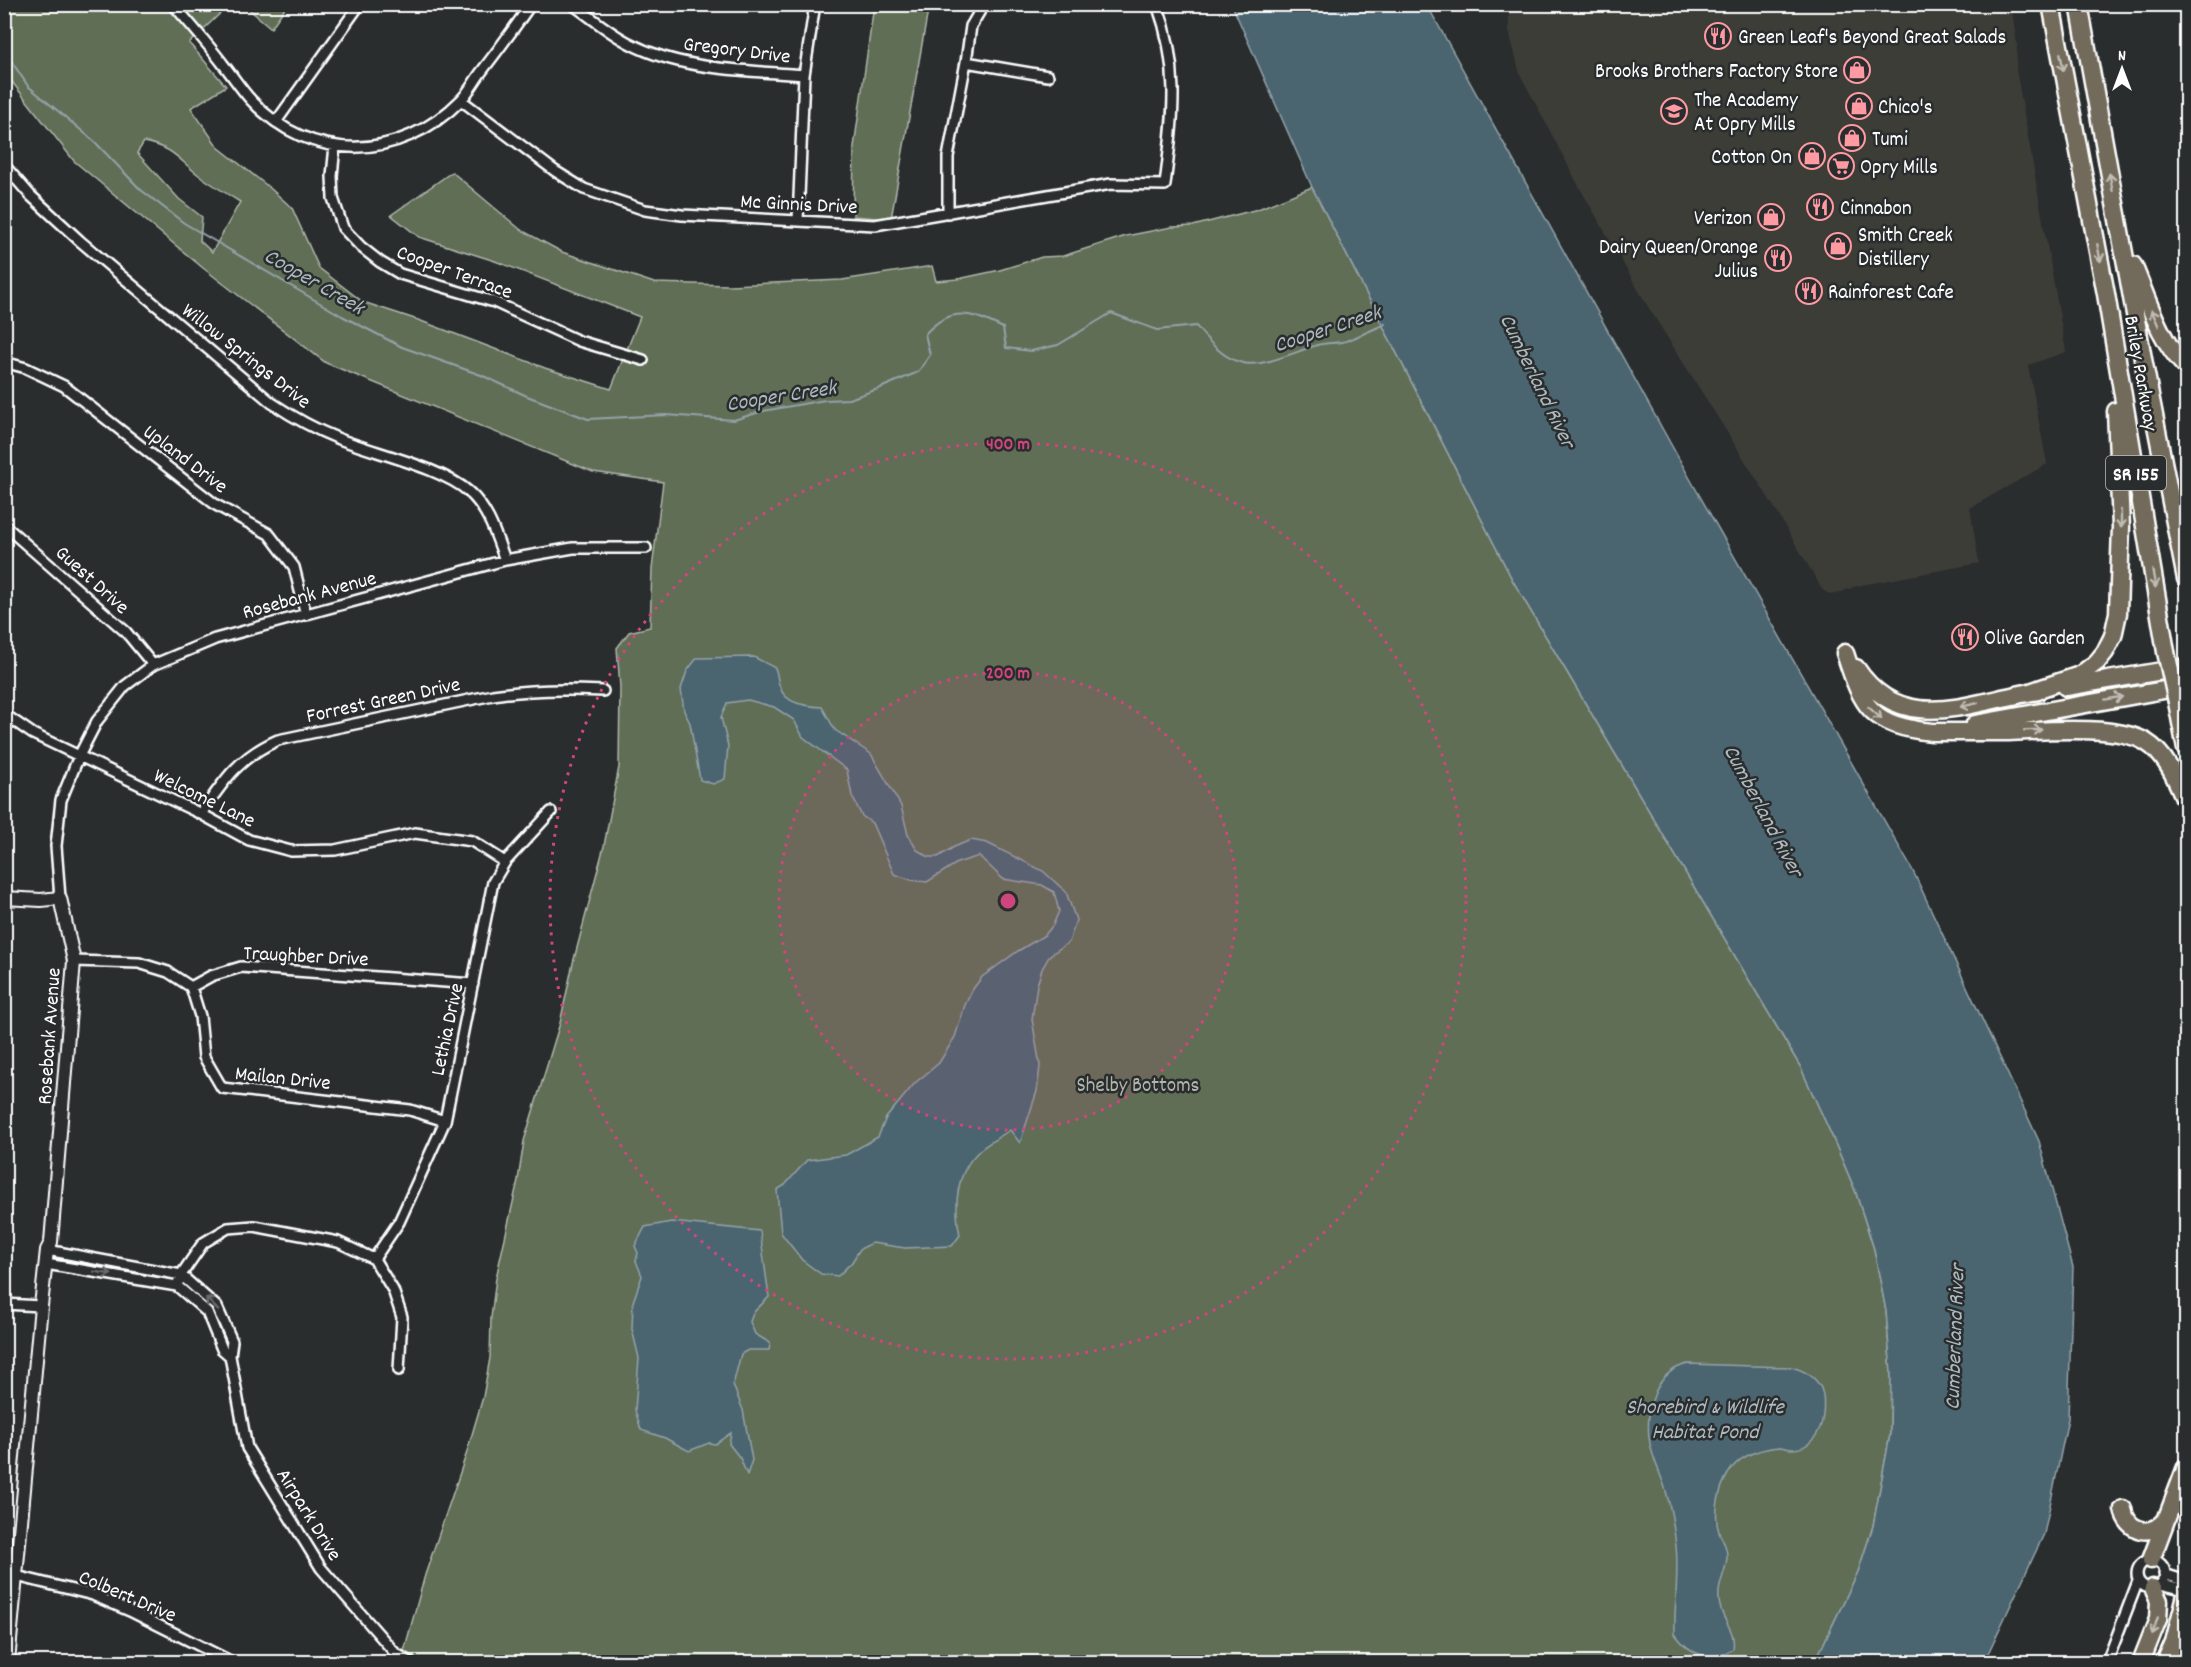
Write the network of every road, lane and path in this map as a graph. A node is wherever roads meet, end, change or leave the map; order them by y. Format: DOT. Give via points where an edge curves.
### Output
graph roads {
  1 [pos="173,4"];
  2 [pos="360,4"];
  3 [pos="531,4"];
  4 [pos="572,4"];
  5 [pos="814,4"];
  6 [pos="984,4"];
  7 [pos="1157,4"];
  8 [pos="2051,4"];
  9 [pos="2079,4"];
  10 [pos="966,62"];
  11 [pos="804,75"];
  12 [pos="1048,76"];
  13 [pos="461,100"];
  14 [pos="276,122"];
  15 [pos="335,146"];
  16 [pos="4,165"];
  17 [pos="948,213"];
  18 [pos="798,221"];
  19 [pos="2121,239"];
  20 [pos="2106,294"];
  21 [pos="643,360"];
  22 [pos="4,362"];
  23 [pos="2187,367"];
  24 [pos="4,525"];
  25 [pos="646,548"];
  26 [pos="505,560"];
  27 [pos="2187,579"];
  28 [pos="306,615"];
  29 [pos="153,665"];
  30 [pos="2187,667"];
  31 [pos="2187,686"];
  32 [pos="603,691"];
  33 [pos="2026,693"];
  34 [pos="1903,707"];
  35 [pos="4,714"];
  36 [pos="1897,725"];
  37 [pos="1932,732"];
  38 [pos="2187,749"];
  39 [pos="79,756"];
  40 [pos="2187,802"];
  41 [pos="551,812"];
  42 [pos="201,814"];
  43 [pos="505,862"];
  44 [pos="4,898"];
  45 [pos="60,898"];
  46 [pos="74,962"];
  47 [pos="473,984"];
  48 [pos="191,987"];
  49 [pos="445,1121"];
  50 [pos="47,1250"];
  51 [pos="374,1259"];
  52 [pos="46,1264"];
  53 [pos="181,1275"];
  54 [pos="177,1286"];
  55 [pos="4,1304"];
  56 [pos="41,1306"];
  57 [pos="230,1356"];
  58 [pos="399,1371"];
  59 [pos="2187,1467"];
  60 [pos="2123,1509"];
  61 [pos="2166,1520"];
  62 [pos="2151,1560"];
  63 [pos="4,1573"];
  64 [pos="2164,1574"];
  65 [pos="17,1576"];
  66 [pos="2187,1581"];
  67 [pos="2150,1585"];
  68 [pos="2187,1592"];
  69 [pos="8,1662"];
  70 [pos="232,1662"];
  71 [pos="410,1662"];
  72 [pos="2107,1662"];
  73 [pos="2141,1662"];
  74 [pos="2165,1662"];
  1 -- 14 [label="street" via="251,100"];
  2 -- 14 [label="street"];
  3 -- 13 [label="street"];
  4 -- 11 [label="street, Gregory Drive" via="630,43 672,59 710,67"];
  5 -- 11 [label="street"];
  6 -- 10 [label="street" via="971,26"];
  7 -- 17 [label="street, Mc Ginnis Drive" via="1173,66 1174,102 1165,185 1111,184"];
  8 -- 20 [label="highway, Briley Parkway / SR 155, one-way"];
  19 -- 9 [label="highway, Briley Parkway / SR 155, one-way"];
  10 -- 12 [label="street"];
  10 -- 17 [label="street" via="948,157"];
  11 -- 18 [label="street"];
  13 -- 15 [label="street" via="424,130 396,142 364,148"];
  13 -- 18 [label="street, Mc Ginnis Drive" via="564,177 618,202 682,215"];
  14 -- 15 [label="street" via="296,136"];
  15 -- 21 [label="street, Cooper Terrace" via="333,198 343,228 380,262 400,274 494,302 579,341"];
  16 -- 26 [label="street, Willow Springs Drive" via="80,241 273,403 320,431 448,478 469,492 491,521"];
  17 -- 18 [label="street, Mc Ginnis Drive" via="875,225"];
  23 -- 19 [label="highway, one-way" via="2156,322"];
  19 -- 27 [label="highway, Briley Parkway / SR 155"];
  20 -- 33 [label="highway, one-way" via="2120,470 2118,613 2113,636 2097,662 2080,675"];
  20 -- 38 [label="highway, Briley Parkway / SR 155, one-way, bridge" via="2166,652"];
  22 -- 28 [label="street, Upland Drive" via="64,386 216,505 269,534 294,567"];
  24 -- 29 [label="street, Guest Drive" via="126,632"];
  25 -- 26 [label="street, Rosebank Avenue" via="573,548"];
  26 -- 28 [label="street, Rosebank Avenue"];
  28 -- 29 [label="street, Rosebank Avenue" via="216,639"];
  29 -- 39 [label="street, Rosebank Avenue" via="125,686 110,704"];
  30 -- 33 [label="highway"];
  37 -- 31 [label="highway, one-way"];
  32 -- 42 [label="street, Forrest Green Drive" via="560,688 492,694 278,740 255,751 234,768"];
  33 -- 34 [label="highway, one-way" via="1939,710"];
  34 -- 36 [label="highway"];
  34 -- 36 [label="highway, one-way" via="1876,693 1845,653 1861,697 1870,710 1885,722"];
  35 -- 39 [label="street, Welcome Lane" via="33,734"];
  36 -- 37 [label="highway"];
  37 -- 40 [label="highway, one-way" via="2067,730 2133,736 2147,742 2159,755"];
  39 -- 42 [label="street, Welcome Lane"];
  39 -- 45 [label="street, Rosebank Avenue" via="61,800 56,846"];
  41 -- 43 [label="street, Lethia Drive"];
  42 -- 43 [label="street, Welcome Lane" via="249,840 291,851 335,850 416,833 472,841"];
  43 -- 47 [label="street, Lethia Drive" via="493,882"];
  44 -- 45 [label="street"];
  45 -- 46 [label="street, Rosebank Avenue"];
  46 -- 48 [label="street" via="139,963 168,972"];
  46 -- 50 [label="street, Rosebank Avenue" via="51,1242"];
  47 -- 48 [label="street, Traughber Drive" via="241,967"];
  47 -- 49 [label="street, Lethia Drive"];
  48 -- 49 [label="street, Mailan Drive" via="200,1016 204,1057 222,1088 410,1110"];
  49 -- 51 [label="street, Lethia Drive" via="399,1222"];
  50 -- 52 [label="street, Rosebank Avenue"];
  50 -- 53 [label="street"];
  51 -- 53 [label="street" via="338,1242 254,1226 228,1228 203,1244"];
  51 -- 58 [label="street" via="393,1290 402,1317"];
  52 -- 54 [label="street, one-way"];
  52 -- 56 [label="street, Rosebank Avenue"];
  53 -- 54 [label="street"];
  57 -- 53 [label="street, Airpark Drive, one-way" via="232,1341 217,1307"];
  54 -- 57 [label="street, Airpark Drive" via="207,1312 222,1349"];
  55 -- 56 [label="street"];
  56 -- 65 [label="street, Rosebank Avenue"];
  57 -- 71 [label="street, Airpark Drive" via="247,1448 321,1568 395,1653"];
  59 -- 61 [label="highway"];
  60 -- 61 [label="highway" via="2130,1524 2142,1531 2156,1529"];
  61 -- 62 [label="highway"];
  62 -- 64 [label="street" via="2160,1564"];
  62 -- 67 [label="street" via="2139,1566 2136,1573"];
  63 -- 65 [label="street, Colbert Drive"];
  64 -- 66 [label="street"];
  64 -- 67 [label="street"];
  65 -- 69 [label="street, Rosebank Avenue"];
  65 -- 70 [label="street, Colbert Drive" via="93,1595"];
  67 -- 68 [label="street"];
  67 -- 72 [label="street" via="2128,1608"];
  67 -- 73 [label="highway, one-way" via="2159,1601 2158,1618"];
  68 -- 74 [label="highway"];
}
